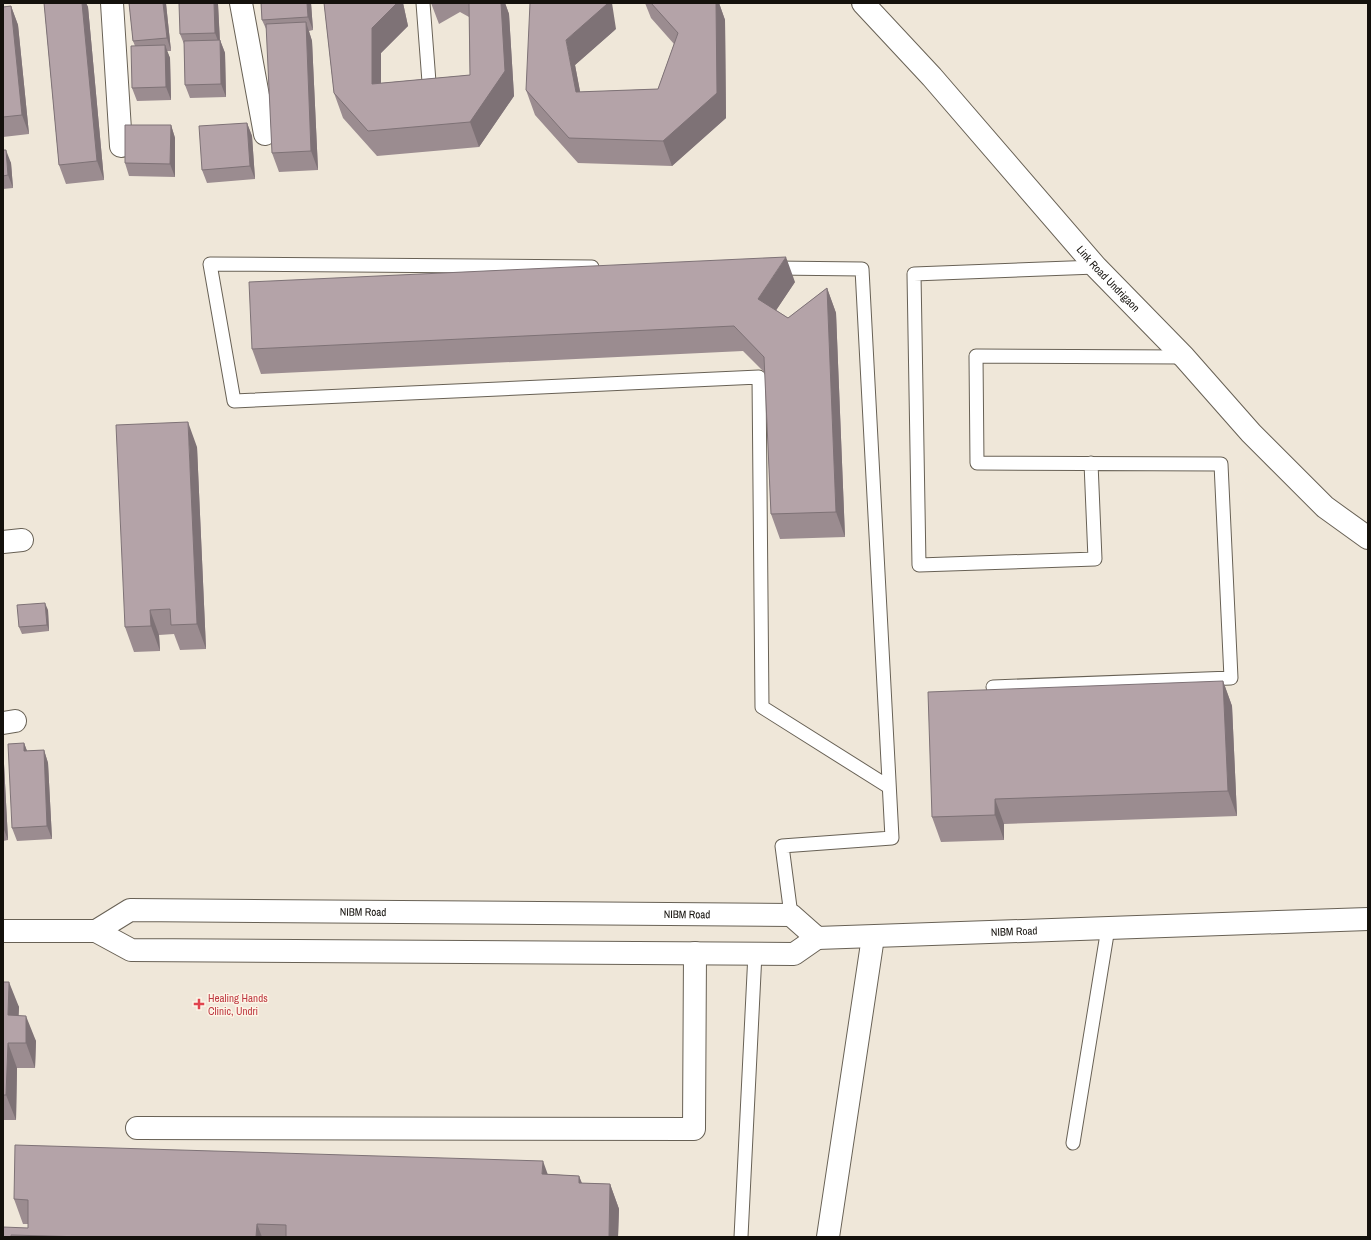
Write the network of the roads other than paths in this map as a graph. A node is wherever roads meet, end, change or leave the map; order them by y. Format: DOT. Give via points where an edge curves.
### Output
graph roads {
  1 [pos="112,3"];
  2 [pos="241,3"];
  3 [pos="423,3"];
  4 [pos="863,3"];
  5 [pos="428,82"];
  6 [pos="265,134"];
  7 [pos="121,146"];
  8 [pos="608,267"];
  9 [pos="1096,267"];
  10 [pos="758,268"];
  11 [pos="1184,357"];
  12 [pos="1091,463"];
  13 [pos="1368,538"];
  14 [pos="992,687"];
  15 [pos="889,787"];
  16 [pos="791,915"];
  17 [pos="1368,919"];
  18 [pos="1108,928"];
  19 [pos="3,931"];
  20 [pos="96,931"];
  21 [pos="873,937"];
  22 [pos="817,938"];
  23 [pos="695,953"];
  24 [pos="755,953"];
  25 [pos="137,1128"];
  26 [pos="1074,1143"];
  27 [pos="741,1237"];
  28 [pos="828,1237"];
  1 -- 7 [label="main road"];
  2 -- 6 [label="main road"];
  3 -- 5 [label="lane"];
  4 -- 9 [label="main road, Link Road Undrigaon" via="932,77"];
  8 -- 15 [label="lane" via="210,264 234,400 759,378 762,707"];
  9 -- 11 [label="main road, Link Road Undrigaon"];
  9 -- 12 [label="lane" via="914,274 919,565 1095,559"];
  10 -- 15 [label="lane" via="862,269"];
  11 -- 12 [label="lane" via="976,356 977,463"];
  11 -- 13 [label="main road, Link Road Undrigaon" via="1252,433 1325,508"];
  12 -- 14 [label="lane" via="1221,464 1231,678"];
  15 -- 16 [label="lane" via="892,838 782,846"];
  16 -- 20 [label="main road, NIBM Road" via="130,910"];
  16 -- 22 [label="main road"];
  17 -- 18 [label="main road, NIBM Road"];
  18 -- 21 [label="main road, NIBM Road"];
  18 -- 26 [label="lane"];
  19 -- 20 [label="main road"];
  20 -- 23 [label="main road" via="131,950"];
  21 -- 22 [label="main road, NIBM Road"];
  21 -- 28 [label="main road"];
  22 -- 24 [label="main road" via="794,954"];
  23 -- 24 [label="main road"];
  23 -- 25 [label="main road" via="694,1129"];
  24 -- 27 [label="lane"];
}
